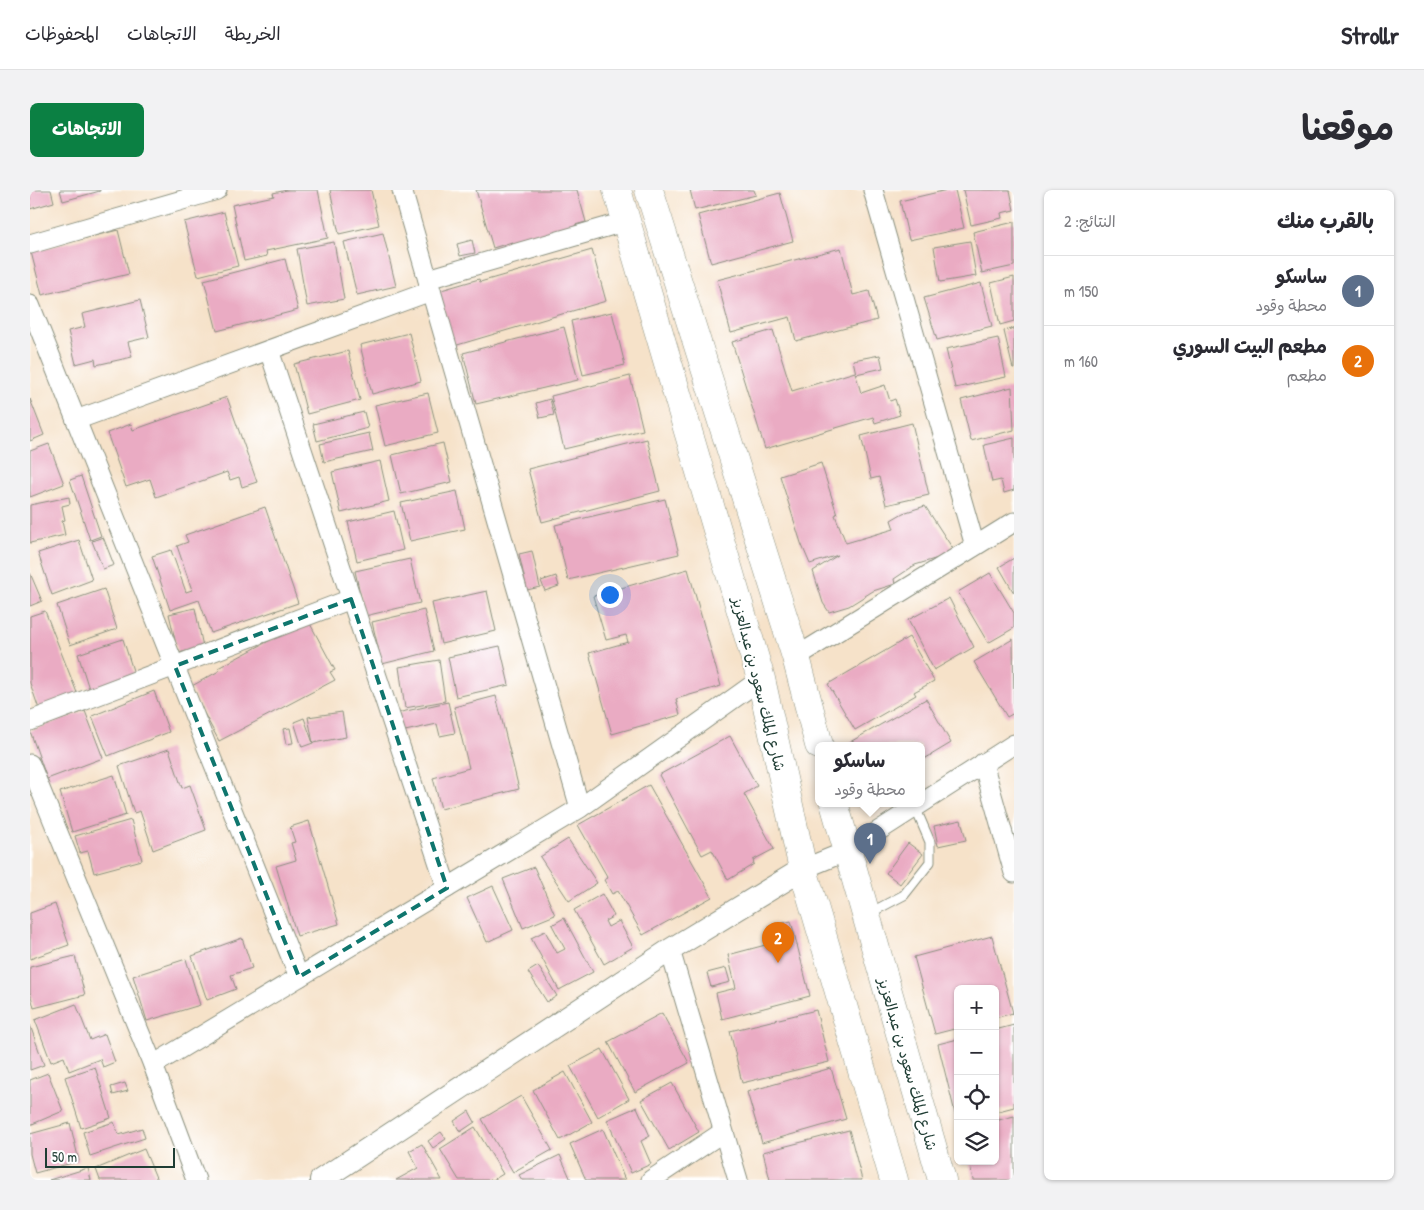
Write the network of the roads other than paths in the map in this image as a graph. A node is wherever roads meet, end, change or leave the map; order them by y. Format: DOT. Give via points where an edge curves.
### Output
graph roads {
  1 [pos="217,190"];
  2 [pos="402,190"];
  3 [pos="618,190"];
  4 [pos="649,190"];
  5 [pos="873,190"];
  6 [pos="627,221"];
  7 [pos="30,244"];
  8 [pos="430,285"];
  9 [pos="30,305"];
  10 [pos="269,350"];
  11 [pos="76,420"];
  12 [pos="1014,522"];
  13 [pos="974,546"];
  14 [pos="351,599"];
  15 [pos="796,657"];
  16 [pos="175,666"];
  17 [pos="761,679"];
  18 [pos="30,721"];
  19 [pos="818,742"];
  20 [pos="1014,744"];
  21 [pos="983,763"];
  22 [pos="30,764"];
  23 [pos="925,801"];
  24 [pos="835,807"];
  25 [pos="915,807"];
  26 [pos="580,808"];
  27 [pos="847,851"];
  28 [pos="803,869"];
  29 [pos="1014,873"];
  30 [pos="447,888"];
  31 [pos="865,915"];
  32 [pos="670,950"];
  33 [pos="299,977"];
  34 [pos="153,1065"];
  35 [pos="723,1132"];
  36 [pos="196,1180"];
  37 [pos="321,1180"];
  38 [pos="650,1180"];
  39 [pos="738,1180"];
  40 [pos="894,1180"];
  41 [pos="942,1180"];
  1 -- 7 [label="street"];
  2 -- 8 [label="street"];
  3 -- 6 [label="main road, شارع الملك سعود بن عبدالعزيز"];
  4 -- 15 [label="main road"];
  5 -- 13 [label="street"];
  6 -- 8 [label="street"];
  6 -- 17 [label="main road, شارع الملك سعود بن عبدالعزيز"];
  8 -- 10 [label="street"];
  8 -- 26 [label="street"];
  9 -- 11 [label="street"];
  10 -- 11 [label="street"];
  10 -- 14 [label="street"];
  11 -- 16 [label="street"];
  12 -- 13 [label="street"];
  13 -- 15 [label="street"];
  14 -- 16 [label="street"];
  14 -- 30 [label="street"];
  15 -- 19 [label="main road"];
  16 -- 18 [label="street"];
  16 -- 33 [label="street"];
  17 -- 26 [label="street"];
  17 -- 28 [label="main road, شارع الملك سعود بن عبدالعزيز"];
  20 -- 21 [label="street"];
  21 -- 23 [label="street"];
  21 -- 29 [label="street"];
  22 -- 34 [label="street"];
  24 -- 27 [label="main road, شارع الملك سعود بن عبدالعزيز"];
  25 -- 27 [label="street"];
  25 -- 31 [label="lane" via="930,842 930,862 904,895"];
  26 -- 30 [label="street"];
  27 -- 28 [label="street"];
  27 -- 31 [label="main road, شارع الملك سعود بن عبدالعزيز"];
  28 -- 32 [label="street"];
  28 -- 40 [label="main road, شارع الملك سعود بن عبدالعزيز"];
  30 -- 33 [label="street"];
  31 -- 41 [label="main road, شارع الملك سعود بن عبدالعزيز"];
  32 -- 35 [label="street"];
  32 -- 37 [label="street"];
  33 -- 34 [label="street"];
  34 -- 36 [label="street"];
  35 -- 38 [label="street"];
  35 -- 39 [label="street"];
}
